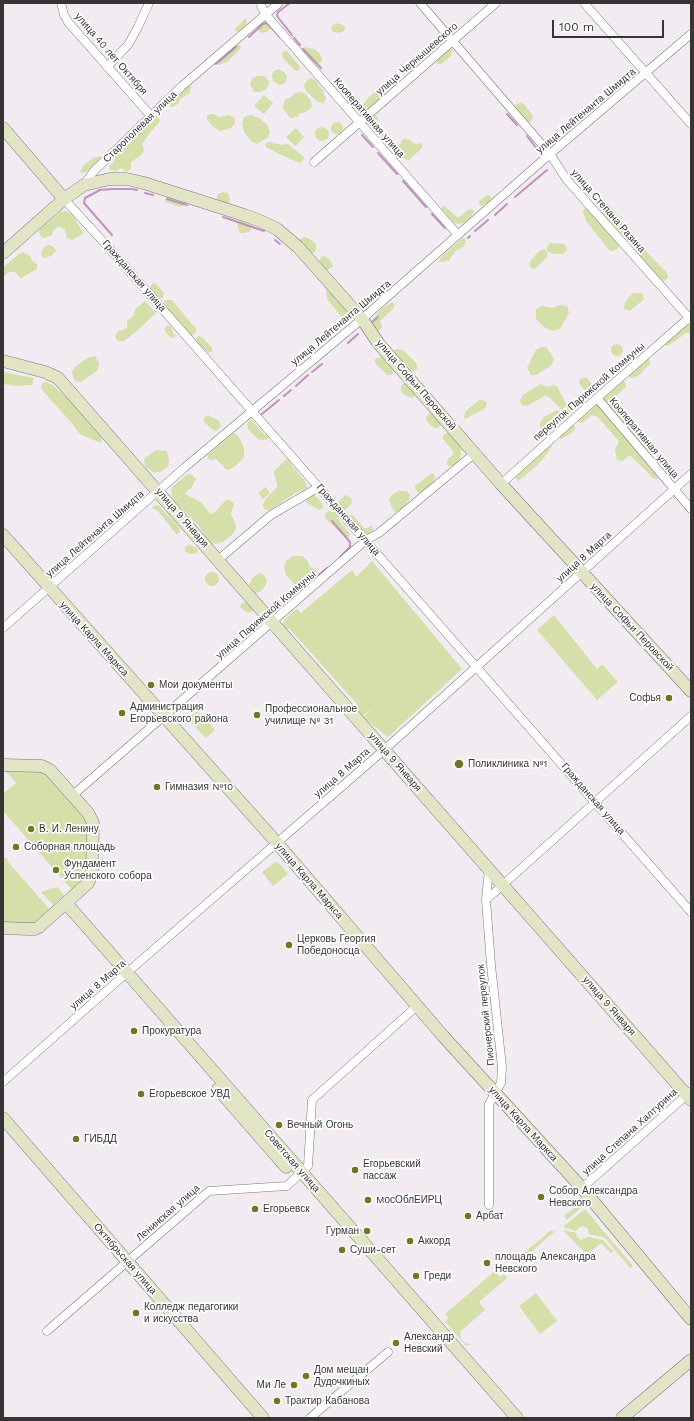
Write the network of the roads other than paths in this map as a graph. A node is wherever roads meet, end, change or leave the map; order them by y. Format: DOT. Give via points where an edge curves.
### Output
graph roads {
  1 [pos="61,3"];
  2 [pos="149,3"];
  3 [pos="260,3"];
  4 [pos="279,3"];
  5 [pos="420,3"];
  6 [pos="496,3"];
  7 [pos="584,3"];
  8 [pos="266,14"];
  9 [pos="691,34"];
  10 [pos="452,41"];
  11 [pos="107,67"];
  12 [pos="646,73"];
  13 [pos="151,116"];
  14 [pos="360,122"];
  15 [pos="691,124"];
  16 [pos="3,128"];
  17 [pos="550,154"];
  18 [pos="314,162"];
  19 [pos="84,185"];
  20 [pos="64,199"];
  21 [pos="458,234"];
  22 [pos="3,253"];
  23 [pos="690,318"];
  24 [pos="362,319"];
  25 [pos="3,361"];
  26 [pos="597,398"];
  27 [pos="252,411"];
  28 [pos="475,453"];
  29 [pos="691,474"];
  30 [pos="501,484"];
  31 [pos="319,487"];
  32 [pos="674,489"];
  33 [pos="158,492"];
  34 [pos="691,509"];
  35 [pos="3,535"];
  36 [pos="366,540"];
  37 [pos="218,560"];
  38 [pos="582,572"];
  39 [pos="49,588"];
  40 [pos="272,622"];
  41 [pos="3,628"];
  42 [pos="476,667"];
  43 [pos="691,691"];
  44 [pos="691,716"];
  45 [pos="163,717"];
  46 [pos="384,750"];
  47 [pos="3,765"];
  48 [pos="73,795"];
  49 [pos="595,802"];
  50 [pos="277,843"];
  51 [pos="489,868"];
  52 [pos="504,885"];
  53 [pos="486,900"];
  54 [pos="64,905"];
  55 [pos="691,912"];
  56 [pos="3,928"];
  57 [pos="124,975"];
  58 [pos="417,1006"];
  59 [pos="3,1082"];
  60 [pos="495,1093"];
  61 [pos="690,1096"];
  62 [pos="3,1118"];
  63 [pos="299,1175"];
  64 [pos="582,1188"];
  65 [pos="488,1205"];
  66 [pos="127,1262"];
  67 [pos="691,1319"];
  68 [pos="47,1331"];
  69 [pos="388,1352"];
  70 [pos="691,1360"];
  71 [pos="691,1370"];
  72 [pos="263,1418"];
  73 [pos="310,1418"];
  74 [pos="506,1418"];
  75 [pos="517,1418"];
  76 [pos="622,1418"];
  77 [pos="634,1418"];
  1 -- 11 [label="street, улица 40 лет Октября" via="68,22"];
  2 -- 11 [label="street" via="128,45"];
  3 -- 8 [label="street, Кооперативная улица"];
  4 -- 8 [label="street, Старополевая улица"];
  5 -- 10 [label="street, улица Степана Разина"];
  6 -- 10 [label="street, улица Чернышевского"];
  7 -- 12 [label="street"];
  8 -- 13 [label="street, Старополевая улица"];
  8 -- 14 [label="street, Кооперативная улица"];
  9 -- 12 [label="street, улица Лейтенанта Шмидта"];
  10 -- 14 [label="street, улица Чернышевского"];
  10 -- 17 [label="street, улица Степана Разина"];
  11 -- 13 [label="street, улица 40 лет Октября"];
  12 -- 15 [label="street"];
  12 -- 17 [label="street, улица Лейтенанта Шмидта"];
  13 -- 19 [label="street, Старополевая улица" via="93,172"];
  14 -- 18 [label="street, улица Чернышевского"];
  14 -- 21 [label="street, Кооперативная улица"];
  16 -- 20 [label="street, Гражданская улица"];
  17 -- 21 [label="street, улица Лейтенанта Шмидта"];
  17 -- 23 [label="street, улица Степана Разина" via="567,180"];
  19 -- 20 [label="street, Старополевая улица"];
  19 -- 24 [label="street, улица Софьи Перовской" via="110,179 127,179 244,215 271,226 298,247"];
  20 -- 22 [label="street, Старополевая улица"];
  20 -- 27 [label="street, Гражданская улица"];
  21 -- 24 [label="street, улица Лейтенанта Шмидта"];
  23 -- 26 [label="street, переулок Парижской Коммуны"];
  24 -- 27 [label="street, улица Лейтенанта Шмидта"];
  24 -- 28 [label="street, улица Софьи Перовской" via="379,344"];
  25 -- 33 [label="street, улица 9 Января" via="58,378"];
  26 -- 30 [label="street, переулок Парижской Коммуны"];
  26 -- 32 [label="street, Кооперативная улица"];
  27 -- 31 [label="street, Гражданская улица"];
  27 -- 33 [label="street, улица Лейтенанта Шмидта"];
  28 -- 30 [label="street, улица Софьи Перовской"];
  28 -- 36 [label="street, улица Парижской Коммуны" via="379,533"];
  29 -- 32 [label="street, улица 8 Марта"];
  30 -- 38 [label="street, улица Софьи Перовской"];
  31 -- 36 [label="street, Гражданская улица"];
  31 -- 37 [label="street" via="271,515"];
  32 -- 34 [label="street, Кооперативная улица"];
  32 -- 38 [label="street, улица 8 Марта"];
  33 -- 37 [label="street, улица 9 Января"];
  33 -- 39 [label="street, улица Лейтенанта Шмидта"];
  35 -- 39 [label="street, улица Карла Маркса"];
  36 -- 40 [label="street, улица Парижской Коммуны"];
  36 -- 42 [label="street, Гражданская улица"];
  37 -- 40 [label="street, улица 9 Января"];
  38 -- 42 [label="street, улица 8 Марта"];
  38 -- 43 [label="street, улица Софьи Перовской"];
  39 -- 41 [label="street, улица Лейтенанта Шмидта"];
  39 -- 45 [label="street, улица Карла Маркса"];
  40 -- 45 [label="street, улица Парижской Коммуны"];
  40 -- 46 [label="street, улица 9 Января"];
  42 -- 46 [label="street, улица 8 Марта"];
  42 -- 49 [label="street, Гражданская улица"];
  44 -- 49 [label="street"];
  45 -- 48 [label="street, улица Парижской Коммуны"];
  45 -- 50 [label="street, улица Карла Маркса"];
  46 -- 50 [label="street, улица 8 Марта"];
  46 -- 51 [label="street, улица 9 Января"];
  47 -- 48 [label="street" via="45,767"];
  48 -- 54 [label="street" via="88,812 93,823 92,873 88,883"];
  49 -- 52 [label="street"];
  49 -- 55 [label="street, Гражданская улица"];
  50 -- 57 [label="street, улица 8 Марта"];
  50 -- 58 [label="street, улица Карла Маркса"];
  51 -- 52 [label="street, улица 9 Января"];
  51 -- 53 [label="street, Пионерский переулок"];
  52 -- 53 [label="street"];
  52 -- 61 [label="street, улица 9 Января"];
  53 -- 60 [label="street, Пионерский переулок" via="502,1067 501,1083"];
  54 -- 56 [label="street" via="35,929"];
  54 -- 57 [label="street, Советская улица"];
  57 -- 59 [label="street, улица 8 Марта"];
  57 -- 63 [label="street, Советская улица"];
  58 -- 60 [label="street, улица Карла Маркса"];
  58 -- 63 [label="street" via="312,1100 308,1166"];
  60 -- 64 [label="street, улица Карла Маркса"];
  60 -- 65 [label="street, Пионерский переулок" via="489,1104"];
  61 -- 64 [label="street, улица Степана Халтурина"];
  62 -- 66 [label="street, Октябрьская улица"];
  63 -- 66 [label="street, Ленинская улица" via="287,1186 209,1191"];
  63 -- 74 [label="street, Советская улица"];
  63 -- 75 [label="street, Советская улица"];
  64 -- 67 [label="street, улица Карла Маркса"];
  66 -- 68 [label="street, Ленинская улица"];
  66 -- 72 [label="street, Октябрьская улица"];
  69 -- 73 [label="street"];
  70 -- 76 [label="street"];
  71 -- 77 [label="street"];
}
